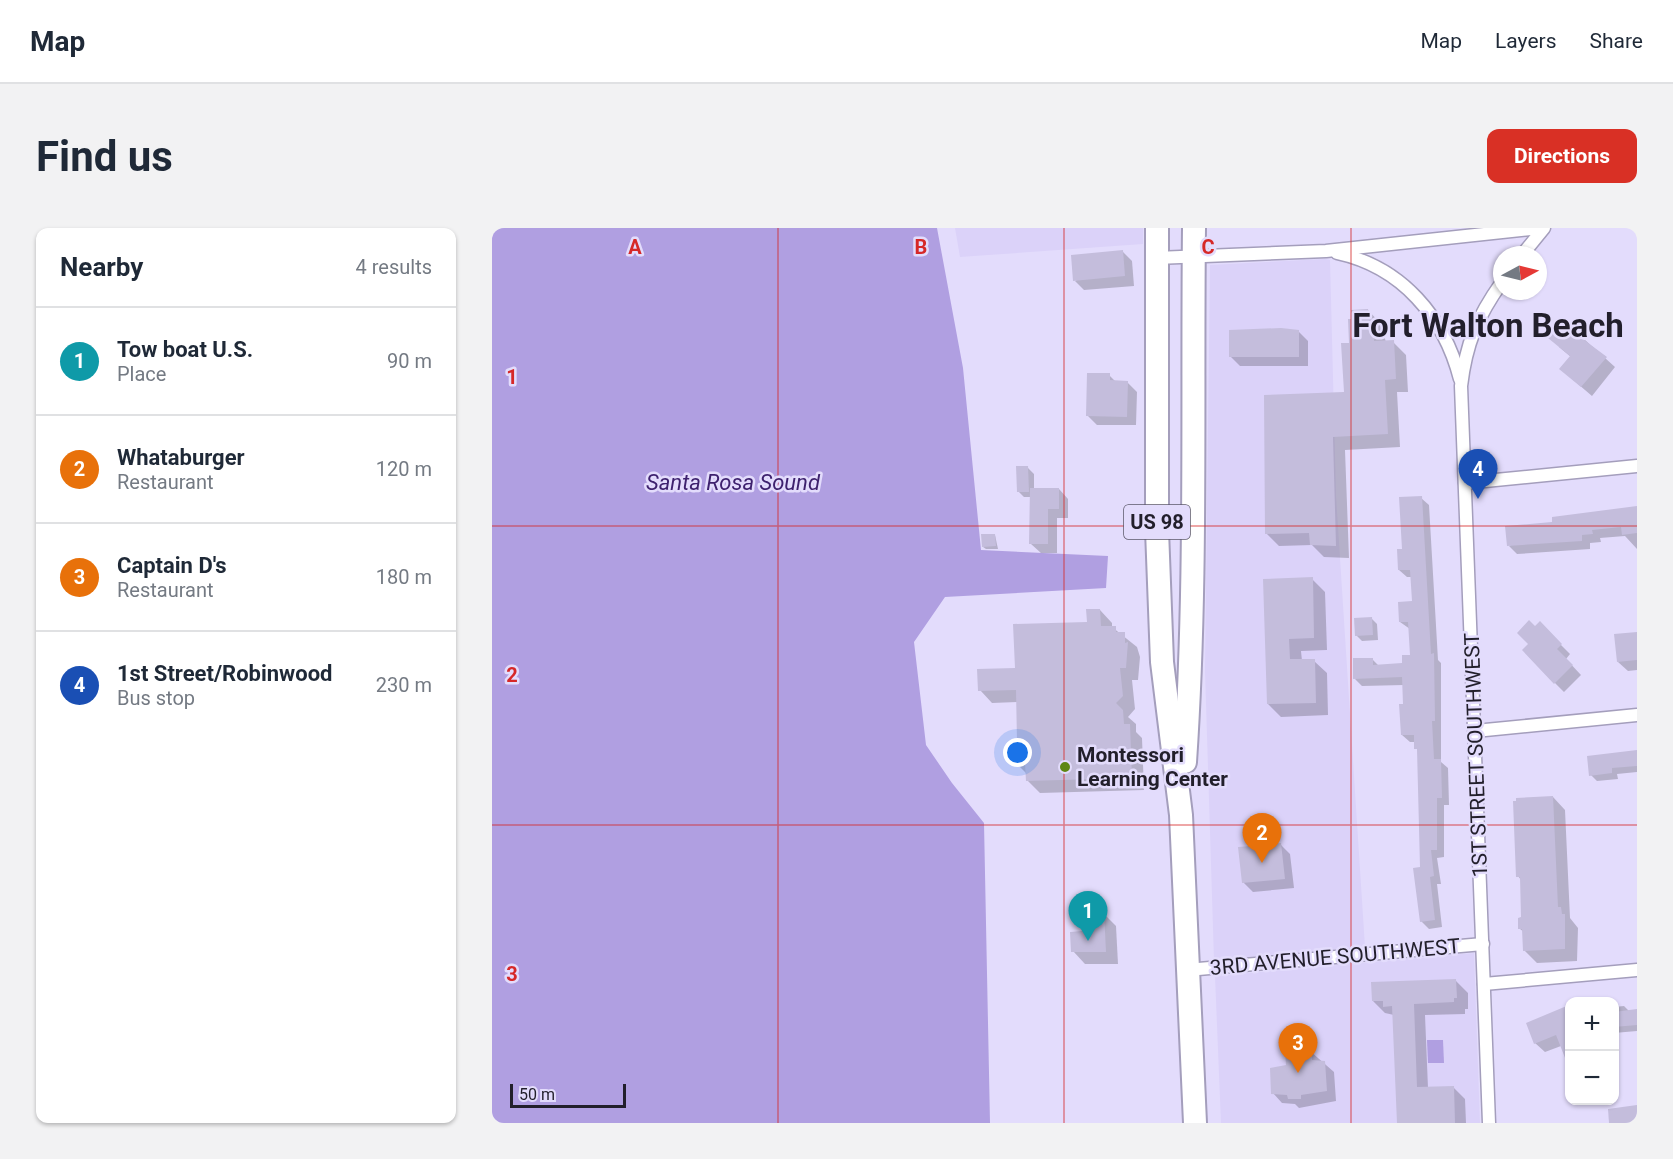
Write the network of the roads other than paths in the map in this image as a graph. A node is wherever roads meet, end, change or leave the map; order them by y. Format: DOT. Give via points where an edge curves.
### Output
graph roads {
  1 [pos="1157,228"];
  2 [pos="1194,228"];
  3 [pos="1542,228"];
  4 [pos="1529,246"];
  5 [pos="1326,250"];
  6 [pos="1156,258"];
  7 [pos="1194,258"];
  8 [pos="1493,295"];
  9 [pos="1461,386"];
  10 [pos="1637,466"];
  11 [pos="1466,483"];
  12 [pos="1637,715"];
  13 [pos="1475,731"];
  14 [pos="1181,815"];
  15 [pos="1483,944"];
  16 [pos="1637,969"];
  17 [pos="1187,970"];
  18 [pos="1484,984"];
  19 [pos="1195,1123"];
  20 [pos="1489,1123"];
  1 -- 6 [label="highway, US 98"];
  2 -- 7 [label="highway, US 98"];
  3 -- 4 [label="street"];
  3 -- 5 [label="street"];
  5 -- 7 [label="street"];
  5 -- 9 [label="street, 1ST STREET SOUTHWEST" via="1378,268 1417,296 1449,346"];
  6 -- 7 [label="street"];
  6 -- 14 [label="highway, US 98" via="1157,530 1162,662"];
  7 -- 14 [label="highway, US 98" via="1195,552"];
  8 -- 9 [label="street, 1ST STREET SOUTHWEST" via="1468,344"];
  9 -- 11 [label="street, 1ST STREET SOUTHWEST"];
  10 -- 11 [label="street"];
  11 -- 13 [label="street, 1ST STREET SOUTHWEST"];
  12 -- 13 [label="street"];
  13 -- 15 [label="street, 1ST STREET SOUTHWEST"];
  14 -- 17 [label="highway, US 98"];
  15 -- 17 [label="street, 3RD AVENUE SOUTHWEST"];
  15 -- 18 [label="street, 1ST STREET SOUTHWEST"];
  16 -- 18 [label="street"];
  17 -- 19 [label="highway, US 98"];
  18 -- 20 [label="street, 1ST STREET SOUTHWEST"];
}
